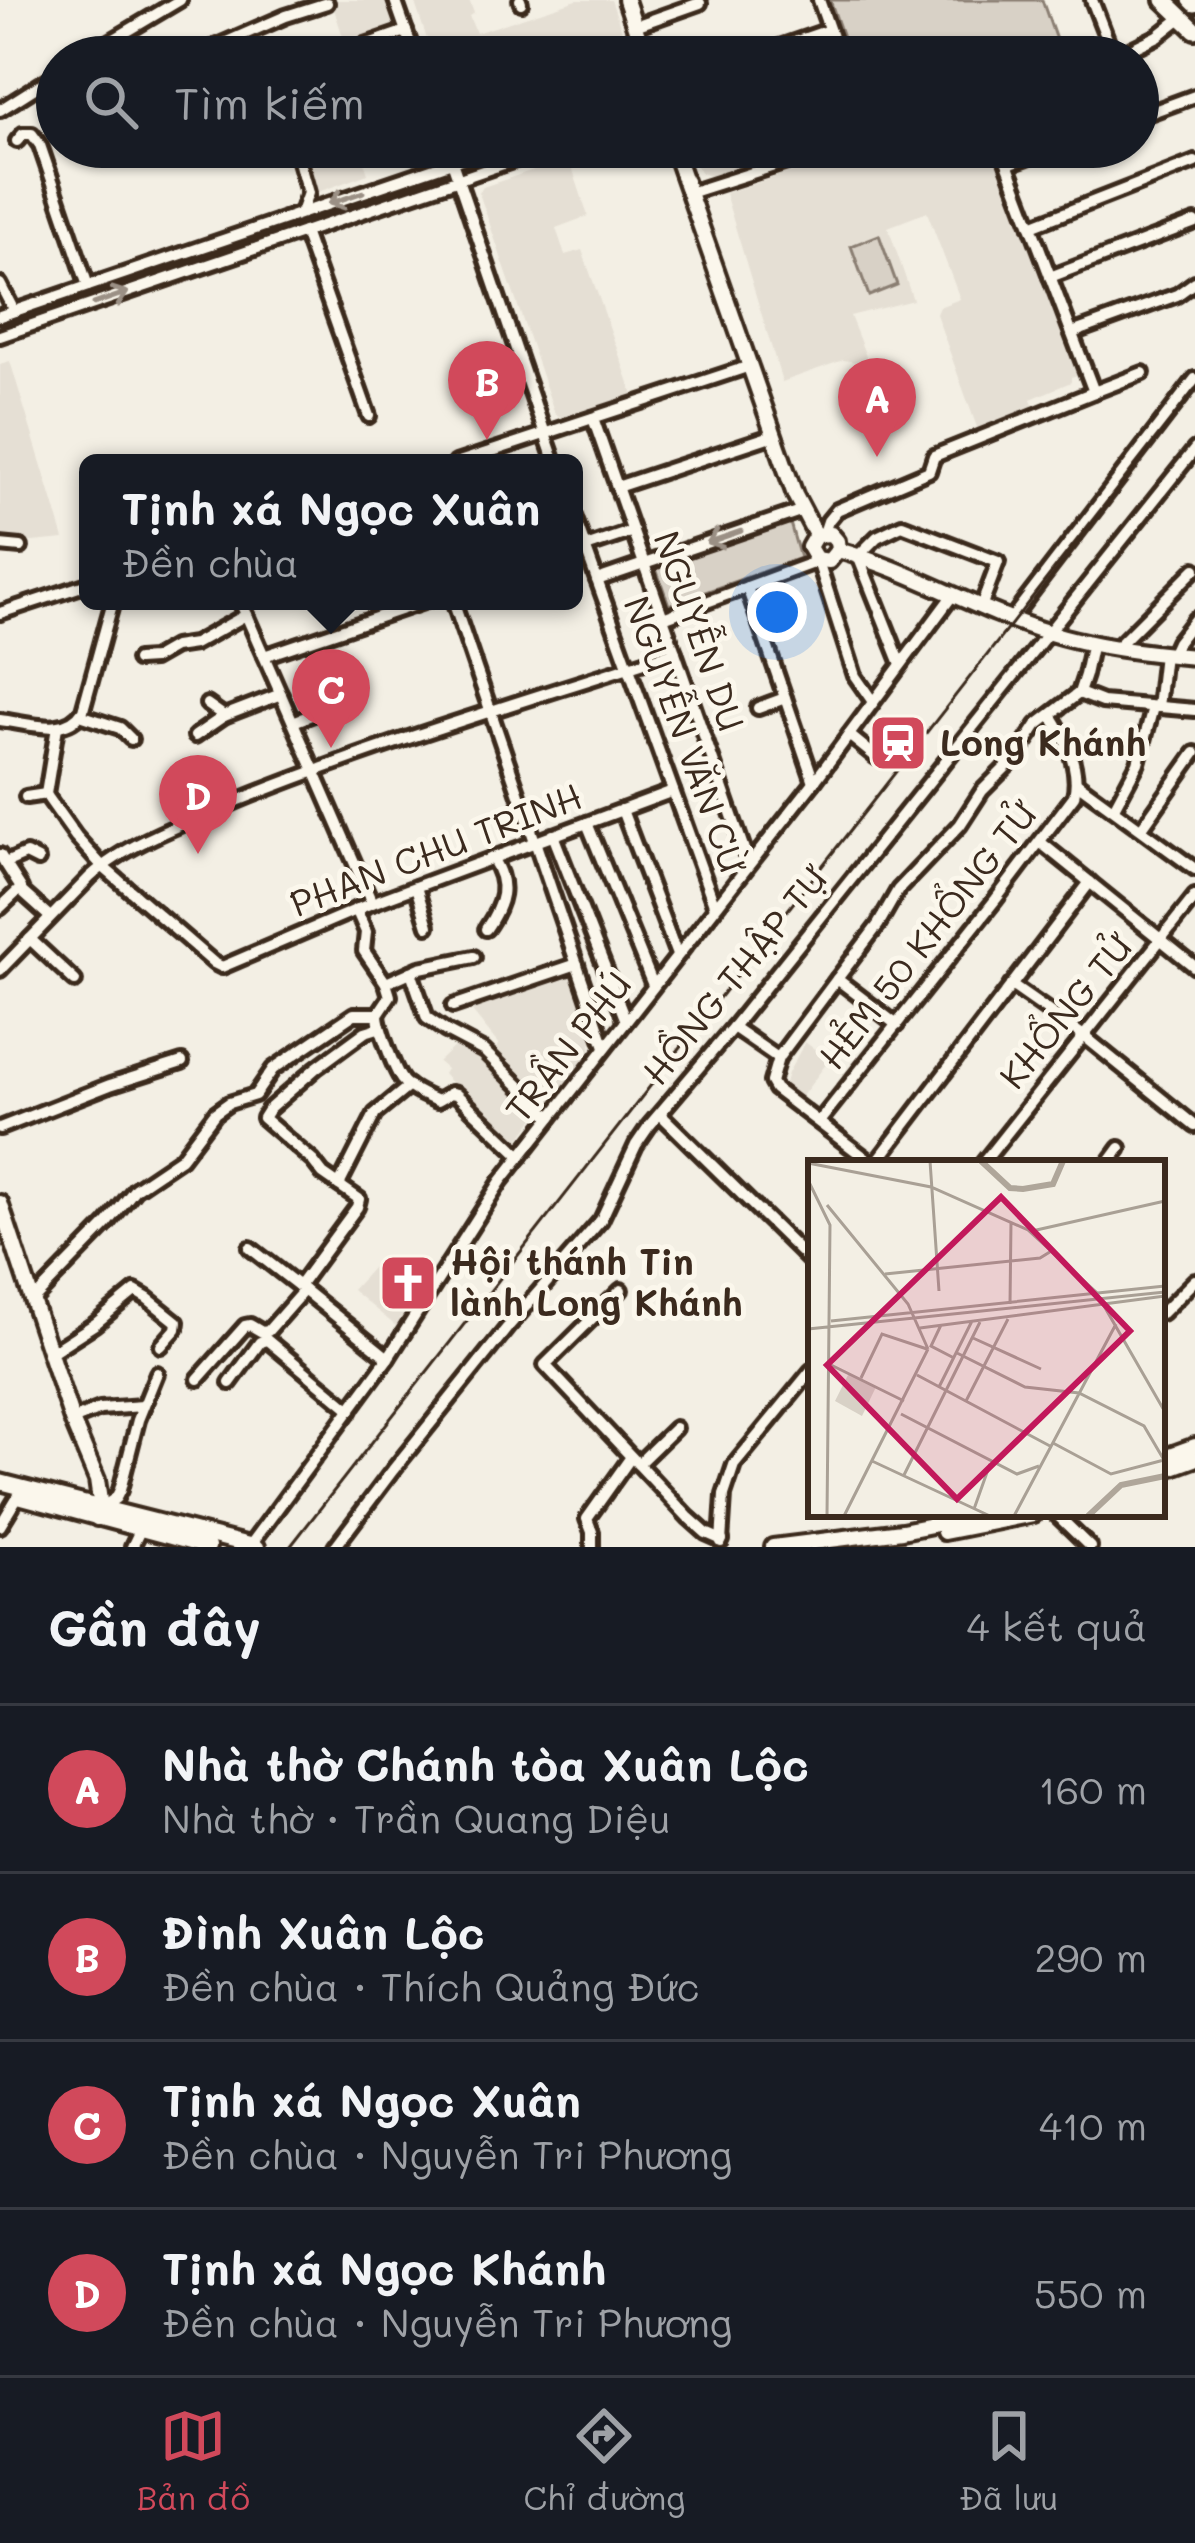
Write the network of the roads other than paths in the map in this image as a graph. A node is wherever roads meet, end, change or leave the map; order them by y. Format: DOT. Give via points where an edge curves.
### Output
graph roads {
  1 [pos="180,0"];
  2 [pos="281,0"];
  3 [pos="395,0"];
  4 [pos="626,0"];
  5 [pos="819,0"];
  6 [pos="1091,0"];
  7 [pos="1164,0"];
  8 [pos="1177,0"];
  9 [pos="327,3"];
  10 [pos="700,3"];
  11 [pos="286,16"];
  12 [pos="1188,18"];
  13 [pos="634,26"];
  14 [pos="1195,30"];
  15 [pos="406,31"];
  16 [pos="119,36"];
  17 [pos="240,36"];
  18 [pos="392,36"];
  19 [pos="408,36"];
  20 [pos="638,36"];
  21 [pos="831,36"];
  22 [pos="1106,36"];
  23 [pos="1159,36"];
  24 [pos="36,87"];
  25 [pos="1195,96"];
  26 [pos="1159,109"];
  27 [pos="0,110"];
  28 [pos="36,138"];
  29 [pos="17,141"];
  30 [pos="1195,162"];
  31 [pos="48,168"];
  32 [pos="301,168"];
  33 [pos="435,168"];
  34 [pos="454,168"];
  35 [pos="491,168"];
  36 [pos="680,168"];
  37 [pos="769,168"];
  38 [pos="1009,168"];
  39 [pos="458,179"];
  40 [pos="689,194"];
  41 [pos="301,214"];
  42 [pos="1195,222"];
  43 [pos="1031,226"];
  44 [pos="304,232"];
  45 [pos="1051,277"];
  46 [pos="1195,282"];
  47 [pos="0,284"];
  48 [pos="88,286"];
  49 [pos="14,311"];
  50 [pos="0,316"];
  51 [pos="1072,333"];
  52 [pos="0,336"];
  53 [pos="750,366"];
  54 [pos="1143,373"];
  55 [pos="1195,379"];
  56 [pos="1094,392"];
  57 [pos="369,416"];
  58 [pos="593,418"];
  59 [pos="544,434"];
  60 [pos="774,435"];
  61 [pos="1195,449"];
  62 [pos="483,454"];
  63 [pos="552,454"];
  64 [pos="617,487"];
  65 [pos="803,511"];
  66 [pos="633,531"];
  67 [pos="820,534"];
  68 [pos="0,545"];
  69 [pos="21,547"];
  70 [pos="583,548"];
  71 [pos="838,550"];
  72 [pos="583,554"];
  73 [pos="858,556"];
  74 [pos="818,561"];
  75 [pos="644,564"];
  76 [pos="1195,568"];
  77 [pos="597,580"];
  78 [pos="79,587"];
  79 [pos="747,587"];
  80 [pos="952,596"];
  81 [pos="981,608"];
  82 [pos="110,610"];
  83 [pos="244,610"];
  84 [pos="399,610"];
  85 [pos="456,610"];
  86 [pos="0,613"];
  87 [pos="246,615"];
  88 [pos="663,618"];
  89 [pos="1011,619"];
  90 [pos="1195,619"];
  91 [pos="1050,633"];
  92 [pos="1092,642"];
  93 [pos="1117,647"];
  94 [pos="675,652"];
  95 [pos="1167,655"];
  96 [pos="264,656"];
  97 [pos="1195,657"];
  98 [pos="137,660"];
  99 [pos="901,664"];
  100 [pos="628,668"];
  101 [pos="1079,693"];
  102 [pos="280,694"];
  103 [pos="785,698"];
  104 [pos="873,702"];
  105 [pos="207,704"];
  106 [pos="340,704"];
  107 [pos="1155,707"];
  108 [pos="758,708"];
  109 [pos="1195,710"];
  110 [pos="492,712"];
  111 [pos="80,715"];
  112 [pos="1051,715"];
  113 [pos="224,716"];
  114 [pos="0,720"];
  115 [pos="293,722"];
  116 [pos="57,727"];
  117 [pos="849,735"];
  118 [pos="196,736"];
  119 [pos="131,739"];
  120 [pos="1195,753"];
  121 [pos="876,757"];
  122 [pos="314,770"];
  123 [pos="814,782"];
  124 [pos="1077,783"];
  125 [pos="673,791"];
  126 [pos="46,794"];
  127 [pos="26,797"];
  128 [pos="1114,808"];
  129 [pos="622,810"];
  130 [pos="587,823"];
  131 [pos="1142,828"];
  132 [pos="554,836"];
  133 [pos="536,842"];
  134 [pos="1040,842"];
  135 [pos="492,858"];
  136 [pos="38,860"];
  137 [pos="749,864"];
  138 [pos="102,866"];
  139 [pos="4,867"];
  140 [pos="1195,869"];
  141 [pos="1090,882"];
  142 [pos="416,886"];
  143 [pos="21,890"];
  144 [pos="1195,896"];
  145 [pos="372,903"];
  146 [pos="715,907"];
  147 [pos="0,908"];
  148 [pos="356,909"];
  149 [pos="50,917"];
  150 [pos="428,926"];
  151 [pos="486,929"];
  152 [pos="29,939"];
  153 [pos="1161,941"];
  154 [pos="677,956"];
  155 [pos="474,957"];
  156 [pos="577,964"];
  157 [pos="1195,967"];
  158 [pos="0,970"];
  159 [pos="411,972"];
  160 [pos="837,979"];
  161 [pos="75,981"];
  162 [pos="386,983"];
  163 [pos="653,986"];
  164 [pos="1011,986"];
  165 [pos="453,1006"];
  166 [pos="378,1014"];
  167 [pos="626,1021"];
  168 [pos="897,1025"];
  169 [pos="733,1027"];
  170 [pos="378,1028"];
  171 [pos="1084,1036"];
  172 [pos="605,1047"];
  173 [pos="778,1058"];
  174 [pos="182,1062"];
  175 [pos="409,1086"];
  176 [pos="255,1095"];
  177 [pos="268,1110"];
  178 [pos="660,1114"];
  179 [pos="551,1117"];
  180 [pos="819,1122"];
  181 [pos="1195,1126"];
  182 [pos="0,1128"];
  183 [pos="1120,1148"];
  184 [pos="521,1156"];
  185 [pos="870,1160"];
  186 [pos="876,1160"];
  187 [pos="985,1160"];
  188 [pos="1111,1160"];
  189 [pos="339,1185"];
  190 [pos="0,1203"];
  191 [pos="250,1248"];
  192 [pos="808,1259"];
  193 [pos="1195,1280"];
  194 [pos="301,1288"];
  195 [pos="621,1290"];
  196 [pos="32,1300"];
  197 [pos="1165,1310"];
  198 [pos="161,1346"];
  199 [pos="50,1353"];
  200 [pos="388,1358"];
  201 [pos="157,1373"];
  202 [pos="808,1375"];
  203 [pos="198,1379"];
  204 [pos="230,1383"];
  205 [pos="143,1406"];
  206 [pos="351,1410"];
  207 [pos="72,1420"];
  208 [pos="675,1428"];
  209 [pos="1195,1446"];
  210 [pos="1165,1457"];
  211 [pos="1195,1459"];
  212 [pos="634,1461"];
  213 [pos="1165,1470"];
  214 [pos="0,1483"];
  215 [pos="0,1492"];
  216 [pos="20,1492"];
  217 [pos="99,1513"];
  218 [pos="976,1517"];
  219 [pos="1018,1517"];
  220 [pos="1059,1517"];
  221 [pos="142,1524"];
  222 [pos="0,1526"];
  223 [pos="899,1539"];
  224 [pos="722,1544"];
  225 [pos="132,1547"];
  226 [pos="208,1547"];
  227 [pos="252,1547"];
  228 [pos="335,1547"];
  229 [pos="592,1547"];
  230 [pos="773,1547"];
  231 [pos="844,1547"];
  232 [pos="1090,1547"];
  1 -- 16 [label="street"];
  2 -- 11 [label="street"];
  3 -- 15 [label="street"];
  4 -- 13 [label="main road"];
  5 -- 21 [label="street"];
  6 -- 22 [label="street"];
  7 -- 12 [label="highway"];
  8 -- 12 [label="highway"];
  9 -- 11 [label="street"];
  10 -- 13 [label="street"];
  11 -- 17 [label="street"];
  12 -- 14 [label="highway"];
  12 -- 23 [label="street"];
  13 -- 20 [label="main road"];
  15 -- 18 [label="street"];
  15 -- 19 [label="street"];
  24 -- 27 [label="street"];
  25 -- 26 [label="street"];
  28 -- 29 [label="street" via="28,133"];
  30 -- 43 [label="street"];
  31 -- 48 [label="street"];
  32 -- 41 [label="street" via="308,193"];
  33 -- 41 [label="street, one-way"];
  34 -- 39 [label="street"];
  35 -- 39 [label="street"];
  36 -- 40 [label="main road"];
  37 -- 40 [label="street"];
  38 -- 43 [label="street"];
  39 -- 44 [label="street"];
  39 -- 59 [label="street"];
  40 -- 53 [label="main road"];
  41 -- 48 [label="street"];
  42 -- 45 [label="street"];
  43 -- 45 [label="street"];
  52 -- 44 [label="street, one-way"];
  44 -- 57 [label="street"];
  45 -- 51 [label="street"];
  46 -- 51 [label="street"];
  47 -- 49 [label="street"];
  48 -- 49 [label="street"];
  49 -- 50 [label="street"];
  51 -- 56 [label="street"];
  53 -- 58 [label="street"];
  53 -- 60 [label="main road"];
  54 -- 56 [label="street"];
  55 -- 89 [label="street"];
  56 -- 67 [label="street" via="934,456 929,471 837,510"];
  58 -- 59 [label="street"];
  58 -- 64 [label="street, NGUYỄN DU"];
  59 -- 62 [label="street"];
  59 -- 63 [label="street"];
  60 -- 64 [label="street"];
  60 -- 65 [label="main road"];
  61 -- 91 [label="street, HỒNG THẬP TỰ"];
  64 -- 66 [label="street, NGUYỄN DU"];
  65 -- 67 [label="main road"];
  65 -- 75 [label="street, one-way"];
  66 -- 70 [label="street"];
  66 -- 75 [label="street, NGUYỄN DU"];
  67 -- 71 [label="main road" via="836,539"];
  67 -- 74 [label="main road" via="809,548"];
  68 -- 69 [label="street"];
  71 -- 73 [label="main road"];
  71 -- 74 [label="main road"];
  72 -- 77 [label="street, NGUYỄN VĂN CỪ"];
  73 -- 80 [label="main road"];
  73 -- 81 [label="street" via="902,526 995,560"];
  73 -- 99 [label="street"];
  74 -- 79 [label="street"];
  74 -- 104 [label="street" via="855,676"];
  75 -- 77 [label="street"];
  75 -- 88 [label="street, NGUYỄN DU"];
  76 -- 93 [label="street"];
  77 -- 100 [label="street, NGUYỄN VĂN CỪ"];
  78 -- 86 [label="street"];
  79 -- 88 [label="street"];
  79 -- 103 [label="street"];
  80 -- 81 [label="main road"];
  80 -- 99 [label="street, TRẦN PHÚ"];
  81 -- 89 [label="main road"];
  82 -- 111 [label="street"];
  83 -- 87 [label="street"];
  84 -- 96 [label="street"];
  85 -- 110 [label="street"];
  87 -- 96 [label="street"];
  87 -- 98 [label="street" via="194,644"];
  88 -- 94 [label="street, NGUYỄN DU"];
  89 -- 91 [label="main road"];
  90 -- 95 [label="street"];
  91 -- 92 [label="main road"];
  91 -- 169 [label="street, HỒNG THẬP TỰ"];
  92 -- 93 [label="main road"];
  92 -- 101 [label="street"];
  93 -- 95 [label="main road"];
  94 -- 100 [label="street"];
  94 -- 137 [label="street, NGUYỄN DU"];
  95 -- 97 [label="main road"];
  95 -- 107 [label="street"];
  96 -- 102 [label="street"];
  99 -- 104 [label="street, TRẦN PHÚ"];
  100 -- 110 [label="street"];
  100 -- 125 [label="street, NGUYỄN VĂN CỪ"];
  101 -- 107 [label="street"];
  101 -- 112 [label="street"];
  102 -- 113 [label="street"];
  102 -- 115 [label="street"];
  103 -- 108 [label="street"];
  103 -- 123 [label="street"];
  104 -- 117 [label="street, TRẦN PHÚ"];
  105 -- 113 [label="street"];
  106 -- 115 [label="street"];
  107 -- 109 [label="street"];
  107 -- 128 [label="street"];
  110 -- 122 [label="street"];
  110 -- 133 [label="street"];
  111 -- 116 [label="street"];
  111 -- 119 [label="street"];
  112 -- 124 [label="street, HẺM 50 KHỔNG TỬ"];
  112 -- 160 [label="street" via="898,890"];
  113 -- 118 [label="street"];
  114 -- 116 [label="street"];
  115 -- 122 [label="street"];
  116 -- 126 [label="street"];
  117 -- 121 [label="street"];
  117 -- 123 [label="street, TRẦN PHÚ"];
  120 -- 131 [label="street"];
  122 -- 138 [label="street"];
  122 -- 145 [label="street"];
  123 -- 137 [label="street, TRẦN PHÚ"];
  124 -- 128 [label="street"];
  124 -- 134 [label="street, HẺM 50 KHỔNG TỬ"];
  125 -- 129 [label="street, PHAN CHU TRINH"];
  125 -- 146 [label="street, NGUYỄN VĂN CỪ"];
  126 -- 127 [label="street"];
  126 -- 138 [label="street"];
  128 -- 131 [label="street"];
  129 -- 130 [label="street, PHAN CHU TRINH"];
  129 -- 154 [label="street"];
  130 -- 132 [label="street, PHAN CHU TRINH"];
  130 -- 163 [label="street"];
  131 -- 140 [label="street"];
  132 -- 133 [label="street, PHAN CHU TRINH"];
  132 -- 167 [label="street"];
  133 -- 135 [label="street, PHAN CHU TRINH"];
  133 -- 156 [label="street"];
  134 -- 141 [label="street"];
  134 -- 168 [label="street, HẺM 50 KHỔNG TỬ"];
  135 -- 142 [label="street, PHAN CHU TRINH"];
  135 -- 151 [label="street" via="505,891"];
  136 -- 139 [label="street" via="26,854"];
  137 -- 146 [label="street, TRẦN PHÚ"];
  138 -- 148 [label="street, PHAN CHU TRINH" via="222,967"];
  138 -- 149 [label="street"];
  139 -- 143 [label="street"];
  141 -- 153 [label="street"];
  141 -- 164 [label="street"];
  142 -- 145 [label="street, PHAN CHU TRINH"];
  142 -- 150 [label="street"];
  143 -- 147 [label="street"];
  143 -- 149 [label="street"];
  144 -- 153 [label="street, KHỔNG TỬ"];
  145 -- 148 [label="street, PHAN CHU TRINH"];
  146 -- 154 [label="street, TRẦN PHÚ"];
  148 -- 162 [label="street" via="364,951"];
  149 -- 152 [label="street"];
  152 -- 158 [label="street"];
  152 -- 161 [label="street"];
  153 -- 157 [label="street"];
  153 -- 171 [label="street, KHỔNG TỬ"];
  154 -- 163 [label="street, TRẦN PHÚ"];
  155 -- 159 [label="street"];
  156 -- 165 [label="street"];
  156 -- 172 [label="street"];
  159 -- 162 [label="street"];
  159 -- 179 [label="street" via="428,1018 480,1047"];
  160 -- 168 [label="street"];
  160 -- 173 [label="street"];
  162 -- 166 [label="street" via="391,996"];
  163 -- 167 [label="street, TRẦN PHÚ"];
  164 -- 171 [label="street"];
  164 -- 186 [label="street"];
  166 -- 170 [label="street"];
  166 -- 176 [label="street" via="359,1012 336,1025 273,1070"];
  167 -- 172 [label="street, TRẦN PHÚ"];
  168 -- 180 [label="street, HẺM 50 KHỔNG TỬ"];
  169 -- 173 [label="street"];
  169 -- 178 [label="street, HỒNG THẬP TỰ"];
  170 -- 175 [label="street"];
  170 -- 177 [label="street"];
  171 -- 181 [label="street"];
  171 -- 187 [label="street, KHỔNG TỬ"];
  172 -- 179 [label="street, TRẦN PHÚ"];
  173 -- 180 [label="street" via="772,1086"];
  174 -- 182 [label="street"];
  175 -- 184 [label="street" via="437,1101 456,1094"];
  175 -- 189 [label="street" via="375,1114"];
  176 -- 177 [label="street"];
  176 -- 196 [label="street" via="215,1113 181,1158 135,1189"];
  177 -- 189 [label="street" via="264,1121"];
  178 -- 192 [label="street"];
  178 -- 228 [label="street, HỒNG THẬP TỰ" via="601,1220"];
  179 -- 184 [label="street, TRẦN PHÚ"];
  180 -- 185 [label="street"];
  183 -- 188 [label="street"];
  184 -- 200 [label="street, TRẦN PHÚ"];
  189 -- 194 [label="street" via="359,1203"];
  190 -- 196 [label="main road"];
  191 -- 194 [label="street"];
  193 -- 197 [label="street"];
  194 -- 200 [label="street"];
  194 -- 203 [label="street" via="265,1332 245,1326"];
  195 -- 212 [label="street" via="545,1365"];
  196 -- 199 [label="main road"];
  198 -- 199 [label="street" via="177,1322 138,1291"];
  199 -- 207 [label="main road"];
  200 -- 206 [label="street, TRẦN PHÚ"];
  201 -- 205 [label="street"];
  202 -- 224 [label="street" via="734,1465"];
  204 -- 206 [label="street" via="267,1340"];
  205 -- 207 [label="street" via="100,1408"];
  205 -- 217 [label="street" via="120,1490"];
  206 -- 227 [label="street, TRẦN PHÚ"];
  207 -- 217 [label="main road" via="97,1480"];
  208 -- 212 [label="street"];
  209 -- 210 [label="main road"];
  211 -- 213 [label="main road"];
  212 -- 224 [label="street"];
  212 -- 229 [label="street" via="587,1519"];
  214 -- 216 [label="main road"];
  215 -- 216 [label="main road"];
  216 -- 217 [label="main road"];
  216 -- 222 [label="street"];
  217 -- 221 [label="main road"];
  218 -- 223 [label="main road"];
  219 -- 223 [label="main road"];
  220 -- 232 [label="street"];
  221 -- 225 [label="street"];
  221 -- 226 [label="main road"];
  221 -- 227 [label="main road"];
  223 -- 230 [label="main road"];
  223 -- 231 [label="main road"];
}
